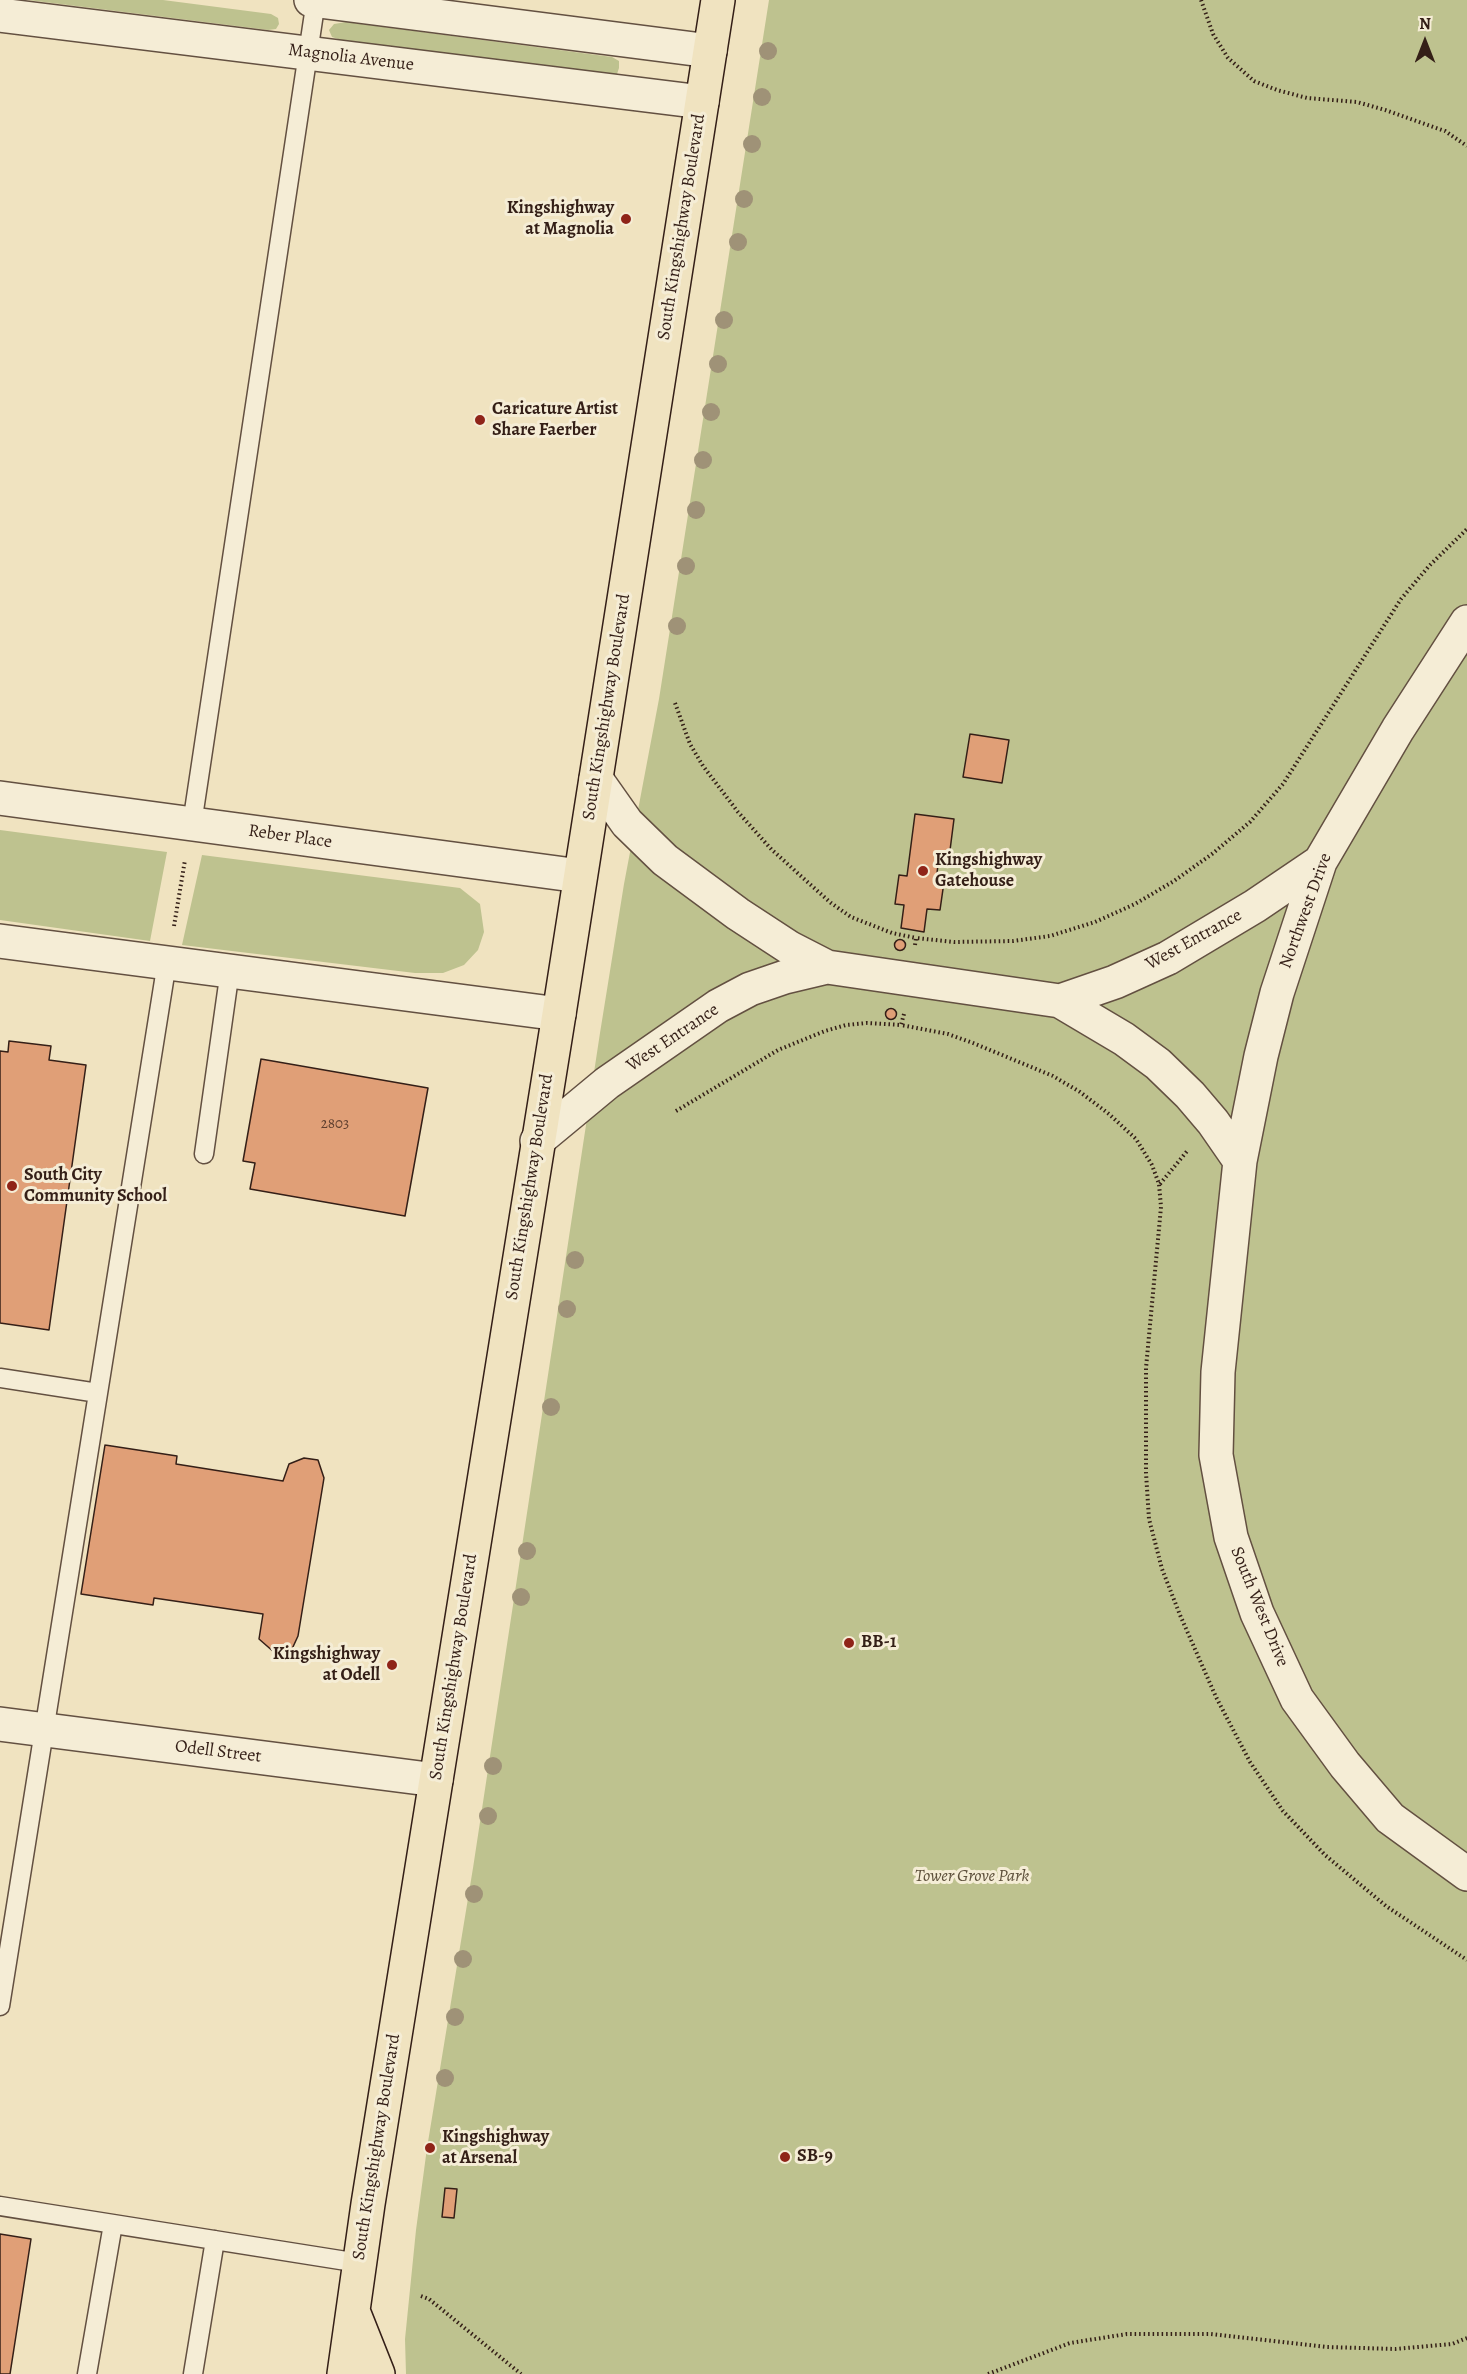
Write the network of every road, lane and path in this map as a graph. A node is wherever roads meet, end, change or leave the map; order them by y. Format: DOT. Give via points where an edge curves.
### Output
graph roads {
  1 [pos="310,0"];
  2 [pos="316,0"];
  3 [pos="718,0"];
  4 [pos="1200,0"];
  5 [pos="0,15"];
  6 [pos="710,51"];
  7 [pos="308,53"];
  8 [pos="702,102"];
  9 [pos="1467,146"];
  10 [pos="1467,529"];
  11 [pos="1467,622"];
  12 [pos="675,703"];
  13 [pos="596,779"];
  14 [pos="0,798"];
  15 [pos="192,824"];
  16 [pos="1320,862"];
  17 [pos="580,876"];
  18 [pos="916,938"];
  19 [pos="0,941"];
  20 [pos="914,950"];
  21 [pos="167,962"];
  22 [pos="826,967"];
  23 [pos="230,970"];
  24 [pos="1060,1001"];
  25 [pos="559,1014"];
  26 [pos="902,1025"];
  27 [pos="676,1112"];
  28 [pos="537,1141"];
  29 [pos="1189,1149"];
  30 [pos="204,1154"];
  31 [pos="1240,1161"];
  32 [pos="1159,1184"];
  33 [pos="0,1378"];
  34 [pos="98,1394"];
  35 [pos="0,1724"];
  36 [pos="45,1730"];
  37 [pos="436,1780"];
  38 [pos="1467,1874"];
  39 [pos="0,2007"];
  40 [pos="0,2206"];
  41 [pos="113,2224"];
  42 [pos="215,2240"];
  43 [pos="359,2263"];
  44 [pos="421,2296"];
  45 [pos="352,2309"];
  46 [pos="1467,2338"];
  47 [pos="87,2374"];
  48 [pos="193,2374"];
  49 [pos="344,2374"];
  50 [pos="378,2374"];
  51 [pos="521,2374"];
  52 [pos="988,2374"];
  1 -- 2 [label="street"];
  2 -- 6 [label="street"];
  2 -- 7 [label="lane"];
  3 -- 6 [label="main road, South Kingshighway Boulevard"];
  4 -- 9 [label="path" via="1228,58 1254,81 1307,98 1357,102 1385,110 1445,131"];
  5 -- 7 [label="street, Magnolia Avenue"];
  6 -- 8 [label="main road, South Kingshighway Boulevard"];
  7 -- 8 [label="street, Magnolia Avenue"];
  7 -- 15 [label="lane"];
  8 -- 13 [label="main road, South Kingshighway Boulevard"];
  10 -- 18 [label="path" via="1401,599 1283,784 1250,822 1212,854 1135,904 1050,936 966,942"];
  11 -- 16 [label="street, Northwest Drive"];
  12 -- 18 [label="path" via="703,766 772,850 851,917"];
  13 -- 17 [label="main road, South Kingshighway Boulevard"];
  13 -- 22 [label="street, West Entrance" via="627,823 665,860 738,914"];
  14 -- 15 [label="street, Reber Place"];
  15 -- 17 [label="street, Reber Place"];
  15 -- 21 [label="path"];
  16 -- 24 [label="street, West Entrance" via="1168,958"];
  16 -- 31 [label="street, Northwest Drive" via="1277,993"];
  17 -- 25 [label="main road, South Kingshighway Boulevard"];
  18 -- 20 [label="path"];
  19 -- 21 [label="street"];
  21 -- 23 [label="street"];
  21 -- 34 [label="lane"];
  22 -- 24 [label="street, West Entrance"];
  22 -- 28 [label="street, West Entrance" via="758,986 718,1006 607,1083"];
  23 -- 25 [label="street"];
  23 -- 30 [label="lane"];
  24 -- 31 [label="street, West Entrance" via="1158,1064 1213,1122"];
  25 -- 28 [label="main road, South Kingshighway Boulevard"];
  26 -- 27 [label="path" via="867,1023 825,1030 778,1050"];
  28 -- 37 [label="main road, South Kingshighway Boulevard"];
  29 -- 32 [label="path"];
  31 -- 38 [label="street, South West Drive" via="1219,1360 1216,1455 1231,1537 1257,1613 1297,1700 1390,1818"];
  33 -- 34 [label="lane"];
  34 -- 36 [label="lane"];
  35 -- 36 [label="street, Odell Street"];
  36 -- 37 [label="street, Odell Street"];
  36 -- 39 [label="lane"];
  37 -- 43 [label="main road, South Kingshighway Boulevard"];
  40 -- 41 [label="lane"];
  41 -- 42 [label="lane"];
  41 -- 47 [label="lane"];
  42 -- 43 [label="lane"];
  42 -- 48 [label="lane"];
  43 -- 45 [label="main road, South Kingshighway Boulevard"];
  44 -- 51 [label="path"];
  45 -- 49 [label="main road, South Kingshighway Boulevard"];
  45 -- 50 [label="main road"];
  46 -- 52 [label="path" via="1452,2344 1395,2349 1327,2347 1211,2334 1127,2334 1070,2343"];
}
